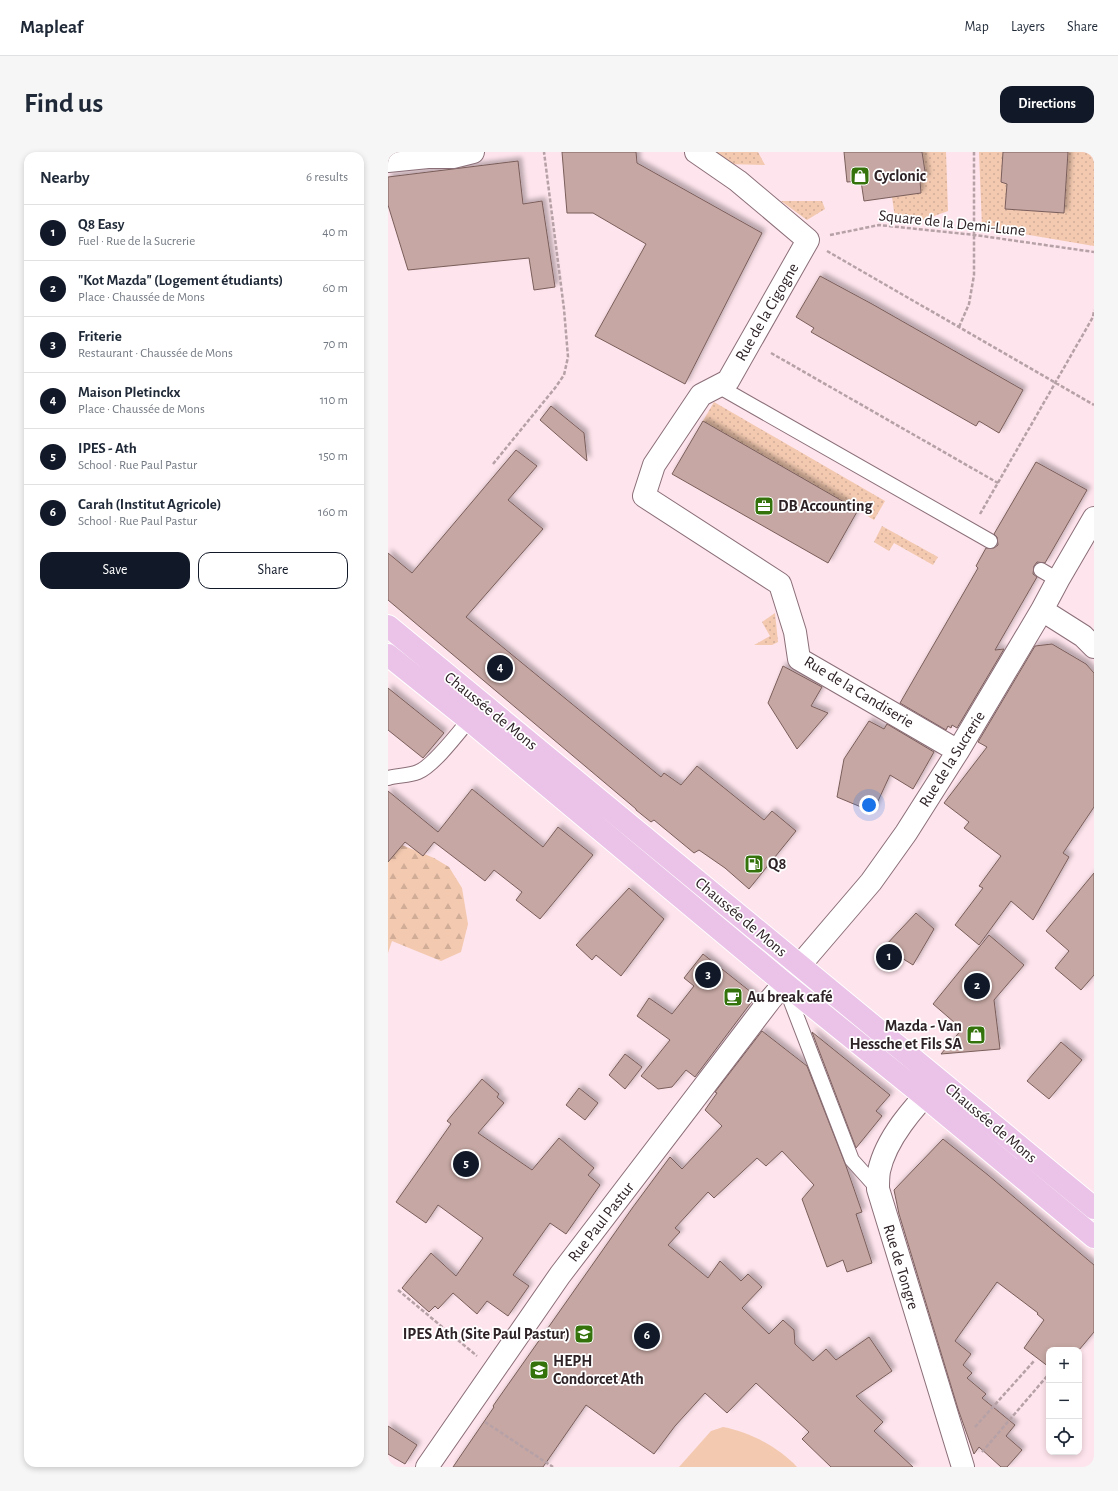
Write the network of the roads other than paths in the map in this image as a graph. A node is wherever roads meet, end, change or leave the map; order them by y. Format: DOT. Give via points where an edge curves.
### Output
graph roads {
  1 [pos="473,152"];
  2 [pos="696,152"];
  3 [pos="388,161"];
  4 [pos="718,386"];
  5 [pos="644,496"];
  6 [pos="1094,518"];
  7 [pos="990,541"];
  8 [pos="1042,610"];
  9 [pos="388,626"];
  10 [pos="1094,647"];
  11 [pos="388,655"];
  12 [pos="476,712"];
  13 [pos="958,751"];
  14 [pos="388,778"];
  15 [pos="799,966"];
  16 [pos="784,983"];
  17 [pos="939,1080"];
  18 [pos="924,1096"];
  19 [pos="878,1189"];
  20 [pos="1094,1208"];
  21 [pos="1094,1236"];
  22 [pos="971,1461"];
  23 [pos="427,1467"];
  1 -- 3 [label="street" via="453,157"];
  2 -- 4 [label="street, Rue de la Cigogne" via="738,182 808,240 728,381"];
  4 -- 5 [label="street, Rue de la Cigogne" via="701,395 654,465"];
  4 -- 7 [label="lane"];
  5 -- 13 [label="street, Rue de la Candiserie" via="780,584 795,632 799,659"];
  6 -- 8 [label="street, Rue de la Sucrerie" via="1049,575"];
  8 -- 10 [label="street" via="1083,636"];
  8 -- 13 [label="street, Rue de la Sucrerie"];
  9 -- 12 [label="main road, Chaussée de Mons"];
  11 -- 12 [label="main road, Chaussée de Mons"];
  12 -- 14 [label="lane" via="442,751 420,771"];
  12 -- 15 [label="main road, Chaussée de Mons"];
  12 -- 16 [label="main road, Chaussée de Mons"];
  13 -- 15 [label="street, Rue de la Sucrerie" via="906,834 871,882"];
  15 -- 16 [label="street, Rue de la Sucrerie"];
  15 -- 17 [label="main road, Chaussée de Mons"];
  16 -- 18 [label="main road, Chaussée de Mons"];
  16 -- 19 [label="lane" via="852,1160"];
  16 -- 23 [label="street, Rue Paul Pastur" via="560,1275"];
  17 -- 18 [label="street, Rue de Tongre"];
  17 -- 20 [label="main road, Chaussée de Mons"];
  18 -- 19 [label="street, Rue de Tongre" via="893,1137 879,1171"];
  18 -- 21 [label="main road, Chaussée de Mons"];
  19 -- 22 [label="street, Rue de Tongre" via="957,1446"];
}
